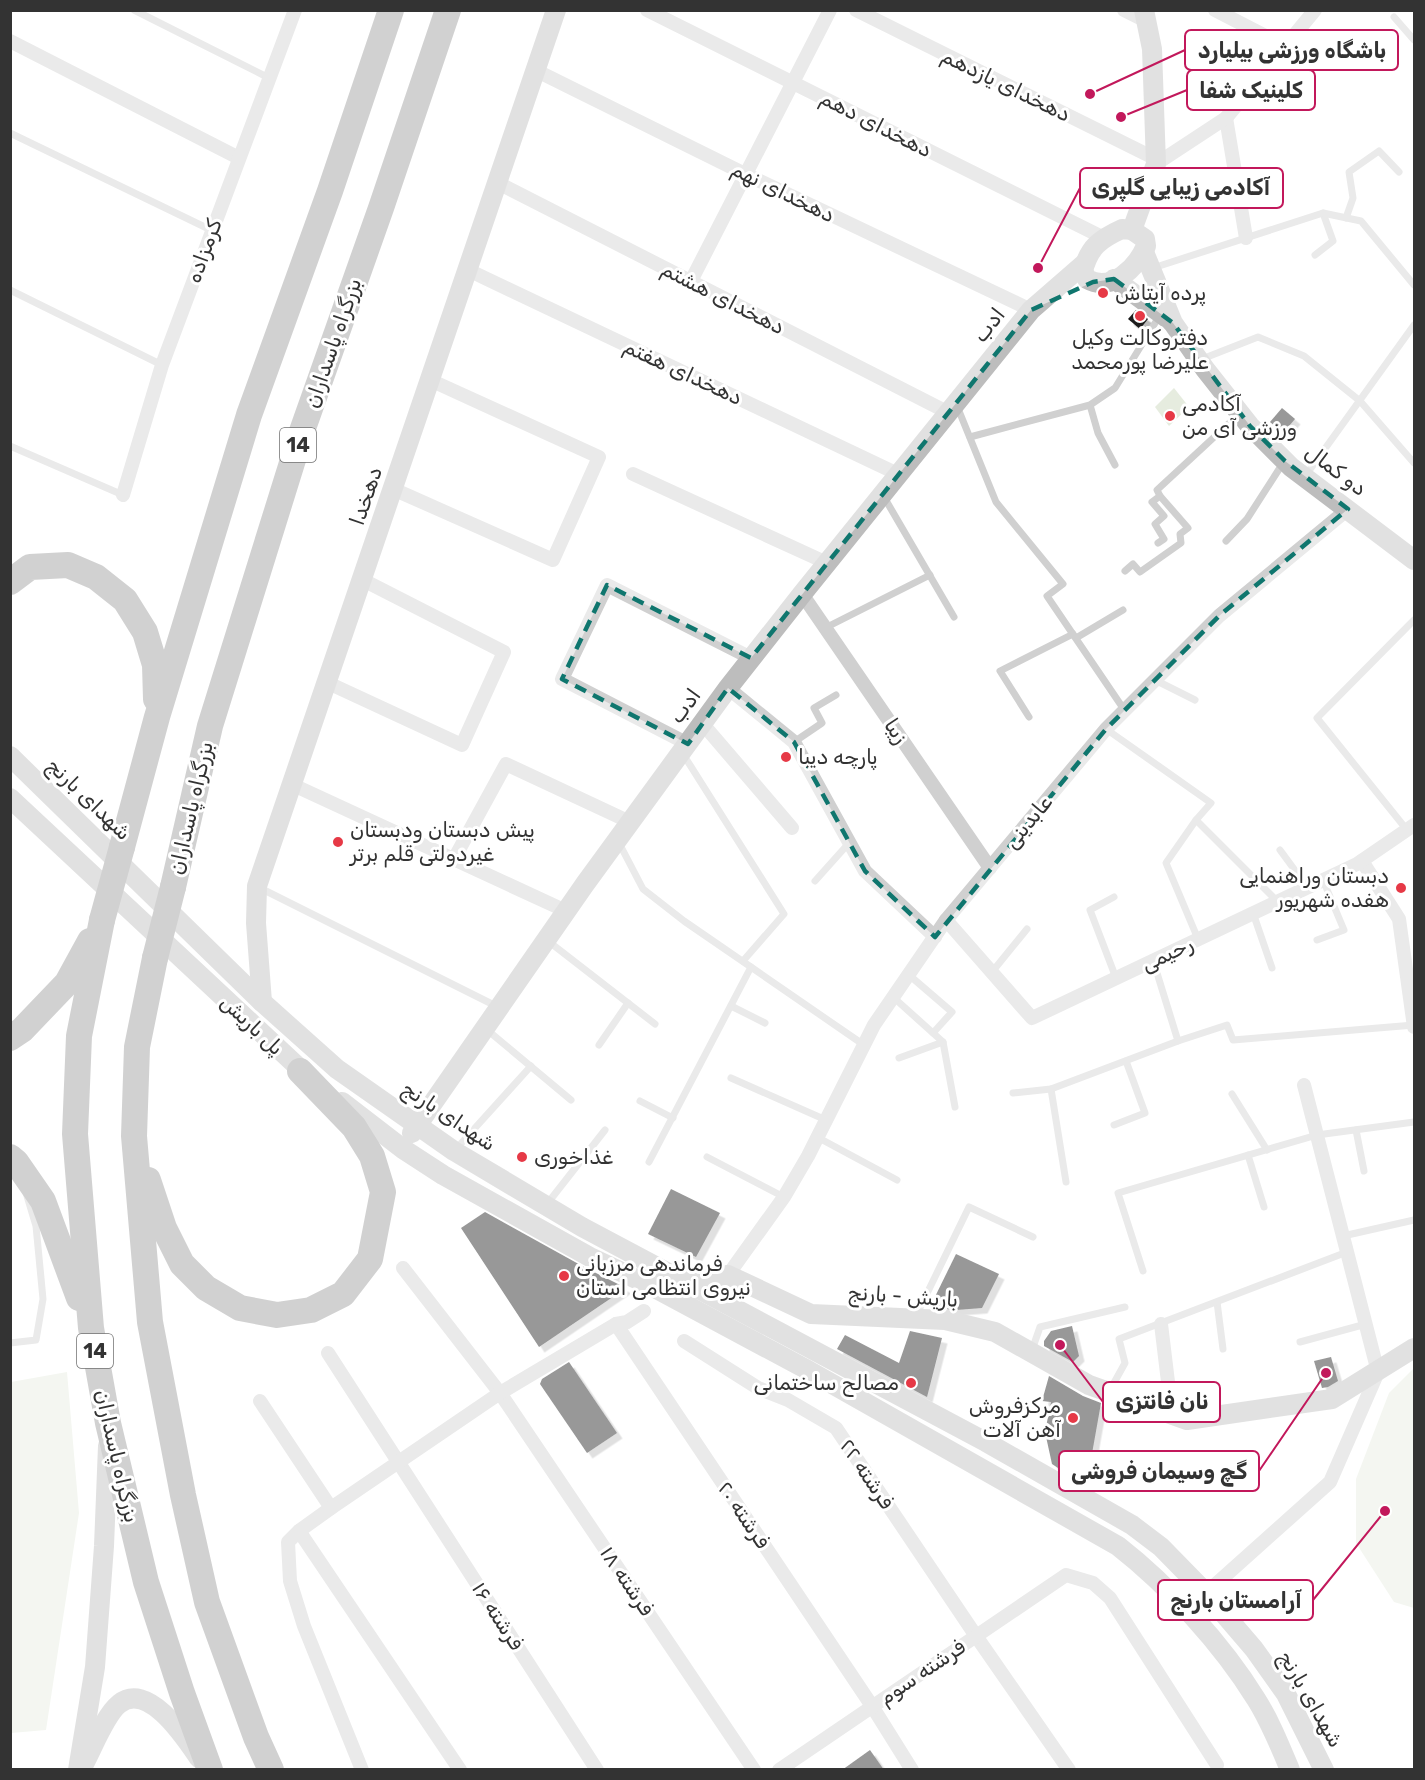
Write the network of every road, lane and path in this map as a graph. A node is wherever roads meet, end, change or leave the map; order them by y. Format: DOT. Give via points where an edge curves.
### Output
graph roads {
  1 [pos="134,10"];
  2 [pos="295,10"];
  3 [pos="391,10"];
  4 [pos="448,10"];
  5 [pos="556,10"];
  6 [pos="647,10"];
  7 [pos="830,10"];
  8 [pos="856,10"];
  9 [pos="1124,10"];
  10 [pos="1215,10"];
  11 [pos="1315,10"];
  12 [pos="1145,16"];
  13 [pos="1394,17"];
  14 [pos="10,40"];
  15 [pos="1414,40"];
  16 [pos="1285,46"];
  17 [pos="536,70"];
  18 [pos="269,78"];
  19 [pos="793,82"];
  20 [pos="1226,118"];
  21 [pos="10,133"];
  22 [pos="239,158"];
  23 [pos="1156,161"];
  24 [pos="1399,172"];
  25 [pos="745,174"];
  26 [pos="498,183"];
  27 [pos="1323,213"];
  28 [pos="1346,219"];
  29 [pos="211,230"];
  30 [pos="1132,230"];
  31 [pos="1104,238"];
  32 [pos="1245,238"];
  33 [pos="1315,255"];
  34 [pos="1147,261"];
  35 [pos="1085,263"];
  36 [pos="466,269"];
  37 [pos="1114,279"];
  38 [pos="691,281"];
  39 [pos="1093,282"];
  40 [pos="1414,285"];
  41 [pos="10,290"];
  42 [pos="1031,310"];
  43 [pos="1167,318"];
  44 [pos="1414,325"];
  45 [pos="1198,360"];
  46 [pos="162,365"];
  47 [pos="430,380"];
  48 [pos="1360,401"];
  49 [pos="1090,405"];
  50 [pos="952,408"];
  51 [pos="1240,413"];
  52 [pos="970,437"];
  53 [pos="10,446"];
  54 [pos="1285,461"];
  55 [pos="1414,463"];
  56 [pos="1115,465"];
  57 [pos="633,474"];
  58 [pos="900,474"];
  59 [pos="1305,477"];
  60 [pos="393,489"];
  61 [pos="123,495"];
  62 [pos="882,495"];
  63 [pos="1160,496"];
  64 [pos="1348,509"];
  65 [pos="1226,541"];
  66 [pos="1158,543"];
  67 [pos="1414,560"];
  68 [pos="827,563"];
  69 [pos="1125,571"];
  70 [pos="930,575"];
  71 [pos="363,580"];
  72 [pos="10,582"];
  73 [pos="802,594"];
  74 [pos="1123,610"];
  75 [pos="954,617"];
  76 [pos="1414,620"];
  77 [pos="825,628"];
  78 [pos="1074,636"];
  79 [pos="751,658"];
  80 [pos="1155,680"];
  81 [pos="326,682"];
  82 [pos="728,688"];
  83 [pos="836,695"];
  84 [pos="1195,700"];
  85 [pos="1125,711"];
  86 [pos="157,717"];
  87 [pos="1029,717"];
  88 [pos="702,723"];
  89 [pos="1106,729"];
  90 [pos="794,742"];
  91 [pos="685,747"];
  92 [pos="10,756"];
  93 [pos="291,784"];
  94 [pos="10,798"];
  95 [pos="1196,820"];
  96 [pos="630,822"];
  97 [pos="792,828"];
  98 [pos="1411,828"];
  99 [pos="617,838"];
  100 [pos="849,843"];
  101 [pos="1280,850"];
  102 [pos="454,859"];
  103 [pos="1362,861"];
  104 [pos="990,868"];
  105 [pos="1323,880"];
  106 [pos="815,881"];
  107 [pos="257,886"];
  108 [pos="1308,888"];
  109 [pos="1114,897"];
  110 [pos="1278,902"];
  111 [pos="566,911"];
  112 [pos="1253,913"];
  113 [pos="102,920"];
  114 [pos="946,920"];
  115 [pos="1027,929"];
  116 [pos="935,937"];
  117 [pos="546,939"];
  118 [pos="1198,939"];
  119 [pos="1317,940"];
  120 [pos="1153,960"];
  121 [pos="743,961"];
  122 [pos="751,967"];
  123 [pos="1272,968"];
  124 [pos="992,972"];
  125 [pos="909,975"];
  126 [pos="1116,978"];
  127 [pos="893,997"];
  128 [pos="262,1002"];
  129 [pos="628,1003"];
  130 [pos="731,1006"];
  131 [pos="498,1007"];
  132 [pos="765,1023"];
  133 [pos="656,1024"];
  134 [pos="1414,1026"];
  135 [pos="484,1028"];
  136 [pos="933,1033"];
  137 [pos="10,1038"];
  138 [pos="1178,1041"];
  139 [pos="943,1042"];
  140 [pos="599,1045"];
  141 [pos="864,1045"];
  142 [pos="899,1058"];
  143 [pos="1126,1061"];
  144 [pos="531,1066"];
  145 [pos="300,1071"];
  146 [pos="731,1078"];
  147 [pos="1304,1085"];
  148 [pos="1051,1089"];
  149 [pos="1013,1093"];
  150 [pos="1232,1094"];
  151 [pos="572,1100"];
  152 [pos="640,1101"];
  153 [pos="955,1107"];
  154 [pos="673,1118"];
  155 [pos="826,1120"];
  156 [pos="1414,1122"];
  157 [pos="418,1124"];
  158 [pos="1114,1125"];
  159 [pos="605,1130"];
  160 [pos="1356,1130"];
  161 [pos="1317,1135"];
  162 [pos="134,1136"];
  163 [pos="817,1137"];
  164 [pos="404,1149"];
  165 [pos="1267,1150"];
  166 [pos="454,1151"];
  167 [pos="1248,1155"];
  168 [pos="707,1157"];
  169 [pos="13,1160"];
  170 [pos="650,1162"];
  171 [pos="1364,1172"];
  172 [pos="897,1179"];
  173 [pos="1066,1182"];
  174 [pos="784,1197"];
  175 [pos="545,1206"];
  176 [pos="1264,1207"];
  177 [pos="1414,1220"];
  178 [pos="1343,1236"];
  179 [pos="1033,1237"];
  180 [pos="1347,1252"];
  181 [pos="403,1268"];
  182 [pos="1143,1271"];
  183 [pos="728,1275"];
  184 [pos="685,1281"];
  185 [pos="1217,1302"];
  186 [pos="1125,1307"];
  187 [pos="644,1311"];
  188 [pos="915,1318"];
  189 [pos="616,1323"];
  190 [pos="1161,1324"];
  191 [pos="1366,1324"];
  192 [pos="91,1328"];
  193 [pos="684,1341"];
  194 [pos="1300,1342"];
  195 [pos="10,1343"];
  196 [pos="1414,1348"];
  197 [pos="1223,1349"];
  198 [pos="1031,1352"];
  199 [pos="328,1353"];
  200 [pos="1378,1372"];
  201 [pos="1108,1392"];
  202 [pos="500,1393"];
  203 [pos="260,1401"];
  204 [pos="1172,1415"];
  205 [pos="108,1423"];
  206 [pos="399,1462"];
  207 [pos="331,1508"];
  208 [pos="299,1531"];
  209 [pos="1206,1593"];
  210 [pos="976,1636"];
  211 [pos="872,1706"];
  212 [pos="1217,1765"];
  213 [pos="80,1770"];
  214 [pos="208,1770"];
  215 [pos="272,1770"];
  216 [pos="362,1770"];
  217 [pos="460,1770"];
  218 [pos="597,1770"];
  219 [pos="754,1770"];
  220 [pos="779,1770"];
  221 [pos="912,1770"];
  222 [pos="1069,1770"];
  223 [pos="1290,1770"];
  224 [pos="1324,1770"];
  1 -- 18 [label="lane"];
  2 -- 18 [label="street, کرمزاده"];
  3 -- 86 [label="highway, 14" via="249,415"];
  4 -- 162 [label="highway, بزرگراه پاسداران / 14, bridge" via="301,434 210,726 137,1047"];
  5 -- 17 [label="main road, دهخدا"];
  6 -- 19 [label="street, دهخدای دهم"];
  7 -- 19 [label="street"];
  8 -- 23 [label="street, دهخدای یازدهم"];
  9 -- 12 [label="street"];
  10 -- 16 [label="street"];
  11 -- 16 [label="street"];
  12 -- 23 [label="main road" via="1152,49"];
  13 -- 15 [label="lane"];
  14 -- 22 [label="street"];
  16 -- 20 [label="street"];
  17 -- 25 [label="street, دهخدای نهم"];
  17 -- 26 [label="main road, دهخدا"];
  18 -- 22 [label="street, کرمزاده"];
  19 -- 25 [label="street"];
  19 -- 31 [label="street, دهخدای دهم"];
  20 -- 23 [label="street"];
  20 -- 32 [label="street"];
  21 -- 29 [label="lane"];
  22 -- 29 [label="street, کرمزاده"];
  23 -- 30 [label="main road"];
  24 -- 28 [label="lane" via="1379,151 1349,172 1353,198"];
  25 -- 38 [label="street"];
  25 -- 42 [label="street, دهخدای نهم"];
  26 -- 36 [label="main road, دهخدا"];
  26 -- 38 [label="street, دهخدای هشتم"];
  27 -- 28 [label="lane"];
  27 -- 32 [label="lane"];
  27 -- 33 [label="lane" via="1333,241"];
  28 -- 40 [label="lane" via="1361,221"];
  29 -- 46 [label="street, کرمزاده"];
  30 -- 31 [label="main road" via="1122,229"];
  30 -- 34 [label="main road" via="1145,239"];
  31 -- 35 [label="main road"];
  32 -- 34 [label="lane"];
  34 -- 37 [label="main road"];
  34 -- 43 [label="main road"];
  35 -- 39 [label="main road" via="1083,271"];
  35 -- 42 [label="main road, ادب"];
  36 -- 47 [label="main road, دهخدا"];
  36 -- 58 [label="street, دهخدای هفتم"];
  37 -- 39 [label="main road"];
  37 -- 43 [label="main road"];
  38 -- 50 [label="street, دهخدای هشتم"];
  39 -- 42 [label="main road"];
  41 -- 46 [label="lane"];
  42 -- 50 [label="main road, ادب"];
  43 -- 45 [label="main road, دو کمال"];
  43 -- 49 [label="lane" via="1115,388"];
  44 -- 48 [label="lane"];
  45 -- 48 [label="lane" via="1258,337 1304,356"];
  45 -- 51 [label="main road, دو کمال"];
  46 -- 61 [label="street, کرمزاده"];
  47 -- 60 [label="main road, دهخدا"];
  47 -- 60 [label="street" via="599,457 553,560"];
  48 -- 55 [label="lane"];
  48 -- 59 [label="lane"];
  49 -- 52 [label="lane"];
  49 -- 56 [label="lane" via="1098,433"];
  50 -- 52 [label="lane"];
  50 -- 58 [label="main road, ادب"];
  51 -- 54 [label="main road, دو کمال"];
  51 -- 63 [label="lane" via="1157,490"];
  52 -- 78 [label="lane" via="996,502 1063,584 1047,596"];
  53 -- 61 [label="lane"];
  54 -- 59 [label="main road, دو کمال"];
  54 -- 65 [label="lane" via="1247,519"];
  57 -- 68 [label="street"];
  58 -- 62 [label="main road, ادب"];
  59 -- 64 [label="main road, دو کمال"];
  60 -- 71 [label="main road, دهخدا"];
  62 -- 68 [label="main road, ادب"];
  62 -- 70 [label="lane"];
  63 -- 66 [label="lane" via="1152,502 1164,516 1155,524 1164,539"];
  63 -- 69 [label="lane" via="1188,528 1180,534 1181,543 1140,572 1133,564"];
  64 -- 67 [label="main road, دو کمال"];
  64 -- 80 [label="street, عابدینی" via="1219,616"];
  68 -- 73 [label="main road, ادب"];
  70 -- 75 [label="lane"];
  70 -- 77 [label="lane"];
  71 -- 81 [label="main road, دهخدا"];
  71 -- 81 [label="street" via="504,652 462,745"];
  72 -- 86 [label="highway" via="30,567 68,564 96,577 125,600 145,632 154,665"];
  73 -- 77 [label="street, زیبا"];
  73 -- 79 [label="main road, ادب"];
  74 -- 78 [label="lane"];
  76 -- 98 [label="lane" via="1317,718"];
  77 -- 104 [label="street, زیبا"];
  78 -- 85 [label="lane"];
  78 -- 87 [label="lane" via="1000,671"];
  79 -- 82 [label="main road, ادب"];
  79 -- 91 [label="street" via="607,585 562,679"];
  80 -- 84 [label="lane"];
  80 -- 85 [label="street, عابدینی"];
  81 -- 93 [label="main road, دهخدا"];
  82 -- 88 [label="main road, ادب"];
  82 -- 90 [label="street"];
  83 -- 90 [label="lane" via="814,708 822,723"];
  85 -- 89 [label="street, عابدینی"];
  86 -- 113 [label="highway, 14, bridge"];
  88 -- 91 [label="main road, ادب"];
  88 -- 97 [label="street"];
  89 -- 95 [label="lane" via="1211,803"];
  89 -- 104 [label="street, عابدینی"];
  90 -- 100 [label="street"];
  91 -- 96 [label="main road, ادب"];
  91 -- 121 [label="lane" via="784,914"];
  92 -- 128 [label="main road, شهدای بارنج"];
  93 -- 102 [label="street"];
  93 -- 107 [label="main road, دهخدا"];
  94 -- 145 [label="main road, پل باریش"];
  95 -- 110 [label="lane"];
  95 -- 118 [label="lane" via="1166,863"];
  96 -- 99 [label="main road, ادب"];
  96 -- 102 [label="street" via="506,764"];
  98 -- 103 [label="street, رحیمی"];
  99 -- 111 [label="main road, ادب"];
  99 -- 121 [label="lane" via="643,888"];
  100 -- 106 [label="lane"];
  100 -- 116 [label="street" via="865,871"];
  101 -- 108 [label="lane"];
  102 -- 111 [label="street"];
  103 -- 105 [label="street, رحیمی"];
  103 -- 134 [label="street" via="1399,919"];
  104 -- 114 [label="street, عابدینی"];
  105 -- 108 [label="street, رحیمی"];
  105 -- 119 [label="lane" via="1344,930"];
  107 -- 128 [label="main road, دهخدا"];
  107 -- 131 [label="lane"];
  108 -- 110 [label="street, رحیمی"];
  109 -- 126 [label="lane" via="1090,910"];
  110 -- 112 [label="street, رحیمی"];
  111 -- 117 [label="main road, ادب"];
  112 -- 118 [label="street, رحیمی"];
  112 -- 123 [label="lane"];
  113 -- 137 [label="highway" via="67,983"];
  113 -- 192 [label="highway, بزرگراه پاسداران / 14" via="79,1036 75,1134"];
  114 -- 116 [label="street, عابدینی"];
  114 -- 124 [label="street, رحیمی"];
  115 -- 124 [label="lane"];
  116 -- 125 [label="street, عابدینی"];
  117 -- 129 [label="lane"];
  117 -- 131 [label="main road, ادب"];
  118 -- 120 [label="street, رحیمی"];
  120 -- 126 [label="street, رحیمی"];
  120 -- 138 [label="lane"];
  121 -- 122 [label="lane"];
  122 -- 130 [label="lane"];
  122 -- 141 [label="lane"];
  124 -- 126 [label="street, رحیمی" via="1032,1018"];
  125 -- 127 [label="street, عابدینی"];
  125 -- 136 [label="lane" via="952,1012"];
  127 -- 136 [label="lane"];
  127 -- 141 [label="street, عابدینی"];
  128 -- 157 [label="main road, شهدای بارنج" via="337,1069"];
  129 -- 133 [label="lane"];
  129 -- 140 [label="lane"];
  130 -- 132 [label="lane"];
  130 -- 154 [label="lane"];
  131 -- 135 [label="main road, ادب"];
  134 -- 138 [label="lane" via="1233,1040 1227,1025"];
  135 -- 144 [label="lane"];
  135 -- 157 [label="main road, ادب"];
  136 -- 139 [label="lane"];
  138 -- 143 [label="lane"];
  139 -- 142 [label="lane"];
  139 -- 153 [label="lane"];
  141 -- 155 [label="street, عابدینی"];
  143 -- 148 [label="lane"];
  143 -- 158 [label="lane" via="1145,1113"];
  144 -- 151 [label="lane"];
  144 -- 166 [label="lane"];
  145 -- 162 [label="highway" via="354,1127 372,1156 383,1192 370,1259 343,1294 311,1310 278,1315 240,1308 206,1288 182,1264 164,1228"];
  145 -- 164 [label="main road, پل باریش"];
  146 -- 155 [label="lane"];
  147 -- 161 [label="street"];
  148 -- 149 [label="lane"];
  148 -- 173 [label="lane"];
  150 -- 165 [label="lane"];
  152 -- 154 [label="lane"];
  154 -- 170 [label="lane"];
  155 -- 163 [label="street, عابدینی"];
  156 -- 160 [label="lane"];
  157 -- 164 [label="main road, ادب"];
  157 -- 166 [label="main road, شهدای بارنج"];
  159 -- 175 [label="lane"];
  160 -- 161 [label="lane"];
  160 -- 171 [label="lane"];
  161 -- 165 [label="lane"];
  161 -- 178 [label="street"];
  162 -- 215 [label="highway, 14" via="150,1322 183,1496 207,1602 256,1737"];
  163 -- 172 [label="lane"];
  163 -- 174 [label="street, عابدینی"];
  164 -- 223 [label="main road" via="443,1175 610,1268 804,1368 1118,1546 1144,1566 1187,1610 1231,1664 1256,1698"];
  165 -- 167 [label="lane"];
  166 -- 175 [label="main road, شهدای بارنج"];
  167 -- 176 [label="lane"];
  167 -- 182 [label="lane" via="1118,1193"];
  168 -- 174 [label="lane"];
  169 -- 192 [label="highway" via="43,1201"];
  169 -- 195 [label="lane" via="36,1226 43,1299 36,1340"];
  174 -- 183 [label="street, عابدینی"];
  175 -- 184 [label="main road, شهدای بارنج"];
  177 -- 178 [label="lane"];
  178 -- 180 [label="street"];
  179 -- 188 [label="lane" via="969,1207"];
  180 -- 185 [label="lane"];
  180 -- 191 [label="street"];
  181 -- 202 [label="street, ۱۸ فرشته"];
  183 -- 184 [label="main road"];
  183 -- 188 [label="main road, باریش - بارنج" via="811,1314"];
  184 -- 209 [label="main road, شهدای بارنج" via="1132,1525 1161,1547"];
  185 -- 190 [label="lane"];
  185 -- 197 [label="lane"];
  186 -- 198 [label="lane" via="1040,1327"];
  187 -- 189 [label="street" via="627,1322"];
  188 -- 198 [label="main road, باریش - بارنج" via="945,1320 995,1332"];
  189 -- 202 [label="street"];
  189 -- 211 [label="street, ۲۰ فرشته"];
  190 -- 201 [label="lane" via="1119,1339 1125,1363"];
  190 -- 204 [label="street"];
  191 -- 194 [label="lane"];
  191 -- 200 [label="street"];
  192 -- 205 [label="highway, بزرگراه پاسداران / 14"];
  193 -- 210 [label="street, ۲۲ فرشته" via="758,1389 788,1400 836,1428"];
  196 -- 200 [label="main road, باریش - بارنج"];
  198 -- 201 [label="main road, باریش - بارنج"];
  199 -- 206 [label="street, ۱۶ فرشته"];
  200 -- 204 [label="main road, باریش - بارنج" via="1332,1399 1187,1420"];
  200 -- 209 [label="street" via="1330,1482"];
  201 -- 204 [label="main road, باریش - بارنج"];
  202 -- 206 [label="street"];
  202 -- 219 [label="street, ۱۸ فرشته"];
  203 -- 207 [label="street"];
  205 -- 213 [label="main road" via="95,1667"];
  205 -- 214 [label="highway, بزرگراه پاسداران / 14" via="146,1582"];
  206 -- 207 [label="street"];
  206 -- 218 [label="street, ۱۶ فرشته"];
  207 -- 208 [label="street"];
  208 -- 216 [label="street" via="288,1542 290,1581"];
  208 -- 217 [label="street"];
  209 -- 224 [label="main road, شهدای بارنج" via="1286,1694"];
  210 -- 211 [label="street, فرشته سوم"];
  210 -- 212 [label="street, فرشته سوم" via="1066,1575 1093,1583 1110,1598"];
  210 -- 222 [label="street, ۲۲ فرشته"];
  211 -- 220 [label="street, فرشته سوم"];
  211 -- 221 [label="street, ۲۰ فرشته"];
  213 -- 214 [label="main road" via="119,1704 130,1698 147,1701 173,1722"];
}
